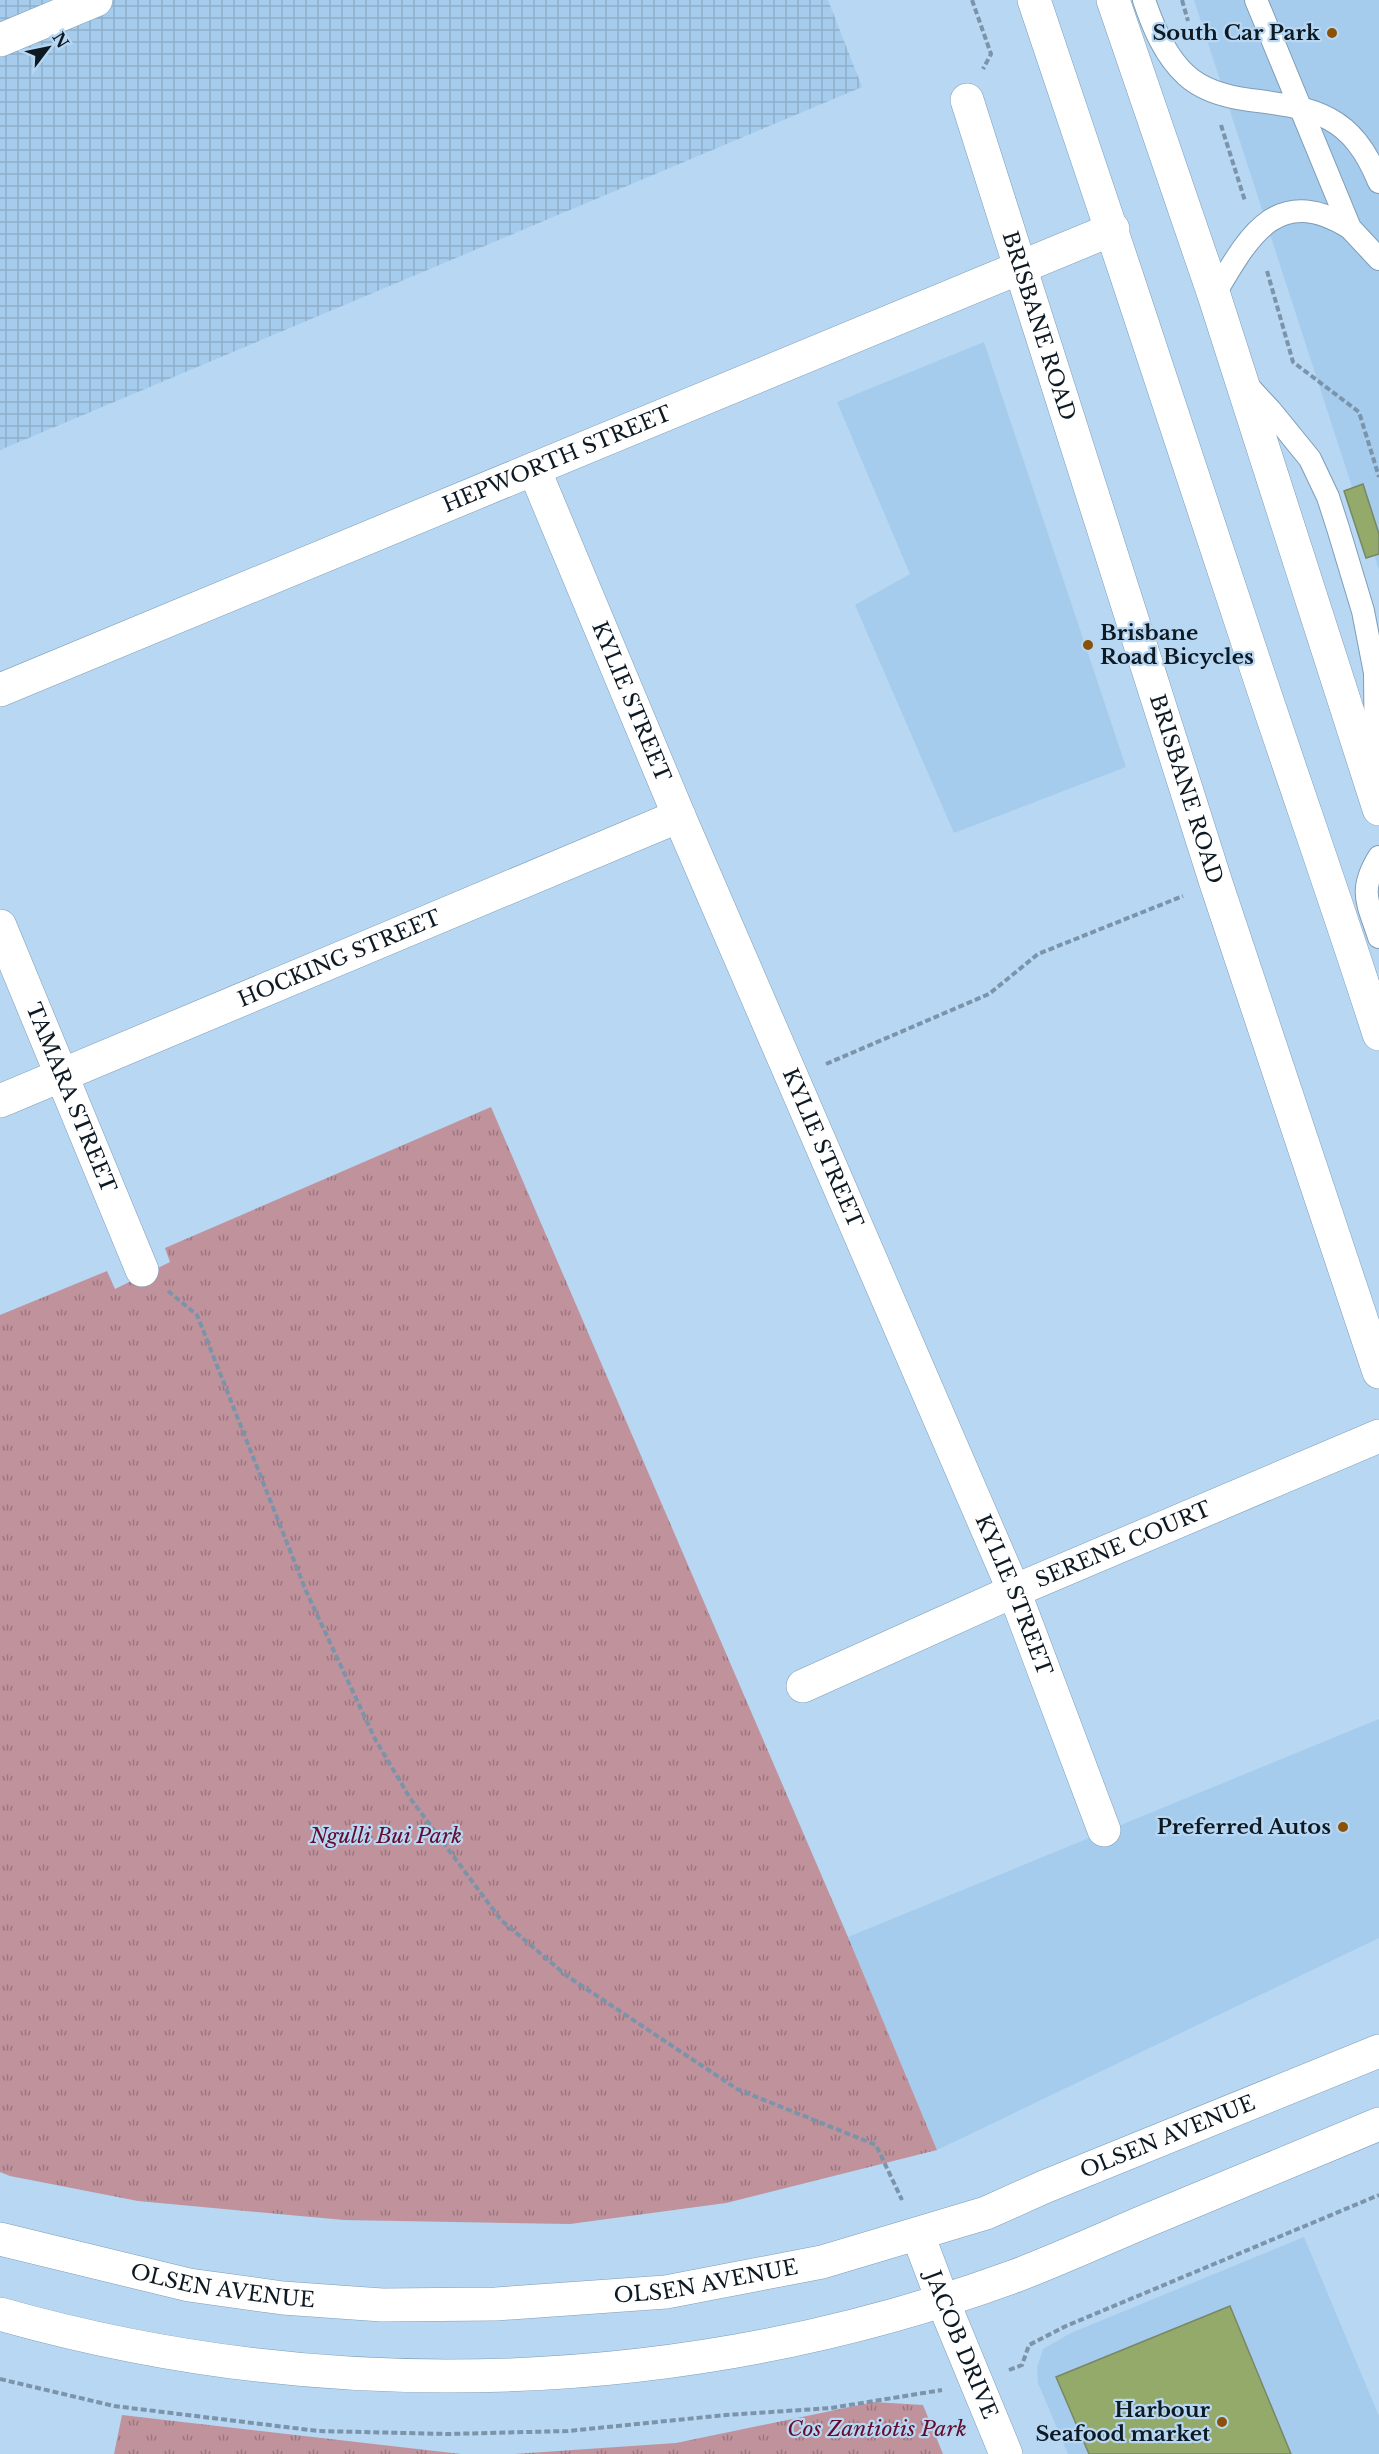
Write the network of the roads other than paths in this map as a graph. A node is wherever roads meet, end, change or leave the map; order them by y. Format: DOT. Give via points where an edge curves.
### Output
graph roads {
  1 [pos="96,0"];
  2 [pos="1034,0"];
  3 [pos="1113,0"];
  4 [pos="1144,0"];
  5 [pos="1256,0"];
  6 [pos="0,40"];
  7 [pos="967,100"];
  8 [pos="1298,106"];
  9 [pos="1379,182"];
  10 [pos="1350,228"];
  11 [pos="1113,229"];
  12 [pos="1379,259"];
  13 [pos="1021,268"];
  14 [pos="1214,295"];
  15 [pos="1241,379"];
  16 [pos="534,469"];
  17 [pos="0,690"];
  18 [pos="1377,803"];
  19 [pos="679,816"];
  20 [pos="1379,857"];
  21 [pos="0,926"];
  22 [pos="1379,937"];
  23 [pos="1379,1034"];
  24 [pos="61,1076"];
  25 [pos="0,1101"];
  26 [pos="142,1270"];
  27 [pos="1379,1372"];
  28 [pos="1379,1436"];
  29 [pos="1014,1591"];
  30 [pos="803,1686"];
  31 [pos="1104,1830"];
  32 [pos="1379,2051"];
  33 [pos="1379,2124"];
  34 [pos="918,2235"];
  35 [pos="0,2239"];
  36 [pos="942,2299"];
  37 [pos="0,2314"];
  38 [pos="1006,2454"];
  1 -- 6 [label="main road"];
  2 -- 11 [label="main road"];
  3 -- 14 [label="main road"];
  4 -- 8 [label="lane" via="1168,54 1187,76 1232,97"];
  5 -- 8 [label="lane"];
  7 -- 13 [label="main road, BRISBANE ROAD"];
  8 -- 9 [label="lane" via="1345,128 1371,161"];
  8 -- 10 [label="lane"];
  10 -- 12 [label="lane"];
  10 -- 14 [label="lane" via="1313,210 1297,210 1273,219 1255,232"];
  11 -- 13 [label="main road, HEPWORTH STREET"];
  11 -- 23 [label="main road"];
  13 -- 16 [label="main road, HEPWORTH STREET"];
  13 -- 27 [label="main road, BRISBANE ROAD" via="1216,883"];
  14 -- 15 [label="main road"];
  15 -- 18 [label="main road"];
  15 -- 18 [label="lane" via="1310,459 1335,518 1363,611 1375,673"];
  16 -- 17 [label="main road, HEPWORTH STREET"];
  16 -- 19 [label="main road, KYLIE STREET"];
  19 -- 24 [label="main road, HOCKING STREET"];
  19 -- 29 [label="main road, KYLIE STREET"];
  20 -- 22 [label="lane" via="1367,878 1366,894"];
  21 -- 24 [label="main road, TAMARA STREET"];
  24 -- 25 [label="main road, HOCKING STREET"];
  24 -- 26 [label="main road, TAMARA STREET"];
  28 -- 29 [label="main road, SERENE COURT"];
  29 -- 30 [label="main road, SERENE COURT"];
  29 -- 31 [label="main road, KYLIE STREET"];
  32 -- 34 [label="main road, OLSEN AVENUE" via="986,2213"];
  33 -- 36 [label="main road" via="1015,2276"];
  34 -- 35 [label="main road, OLSEN AVENUE" via="822,2262 666,2292 496,2304 382,2305 283,2298 189,2285"];
  34 -- 36 [label="main road, JACOB DRIVE"];
  36 -- 37 [label="main road" via="853,2326 700,2358 586,2372 462,2377 339,2373 252,2365 136,2347"];
  36 -- 38 [label="main road, JACOB DRIVE"];
}
